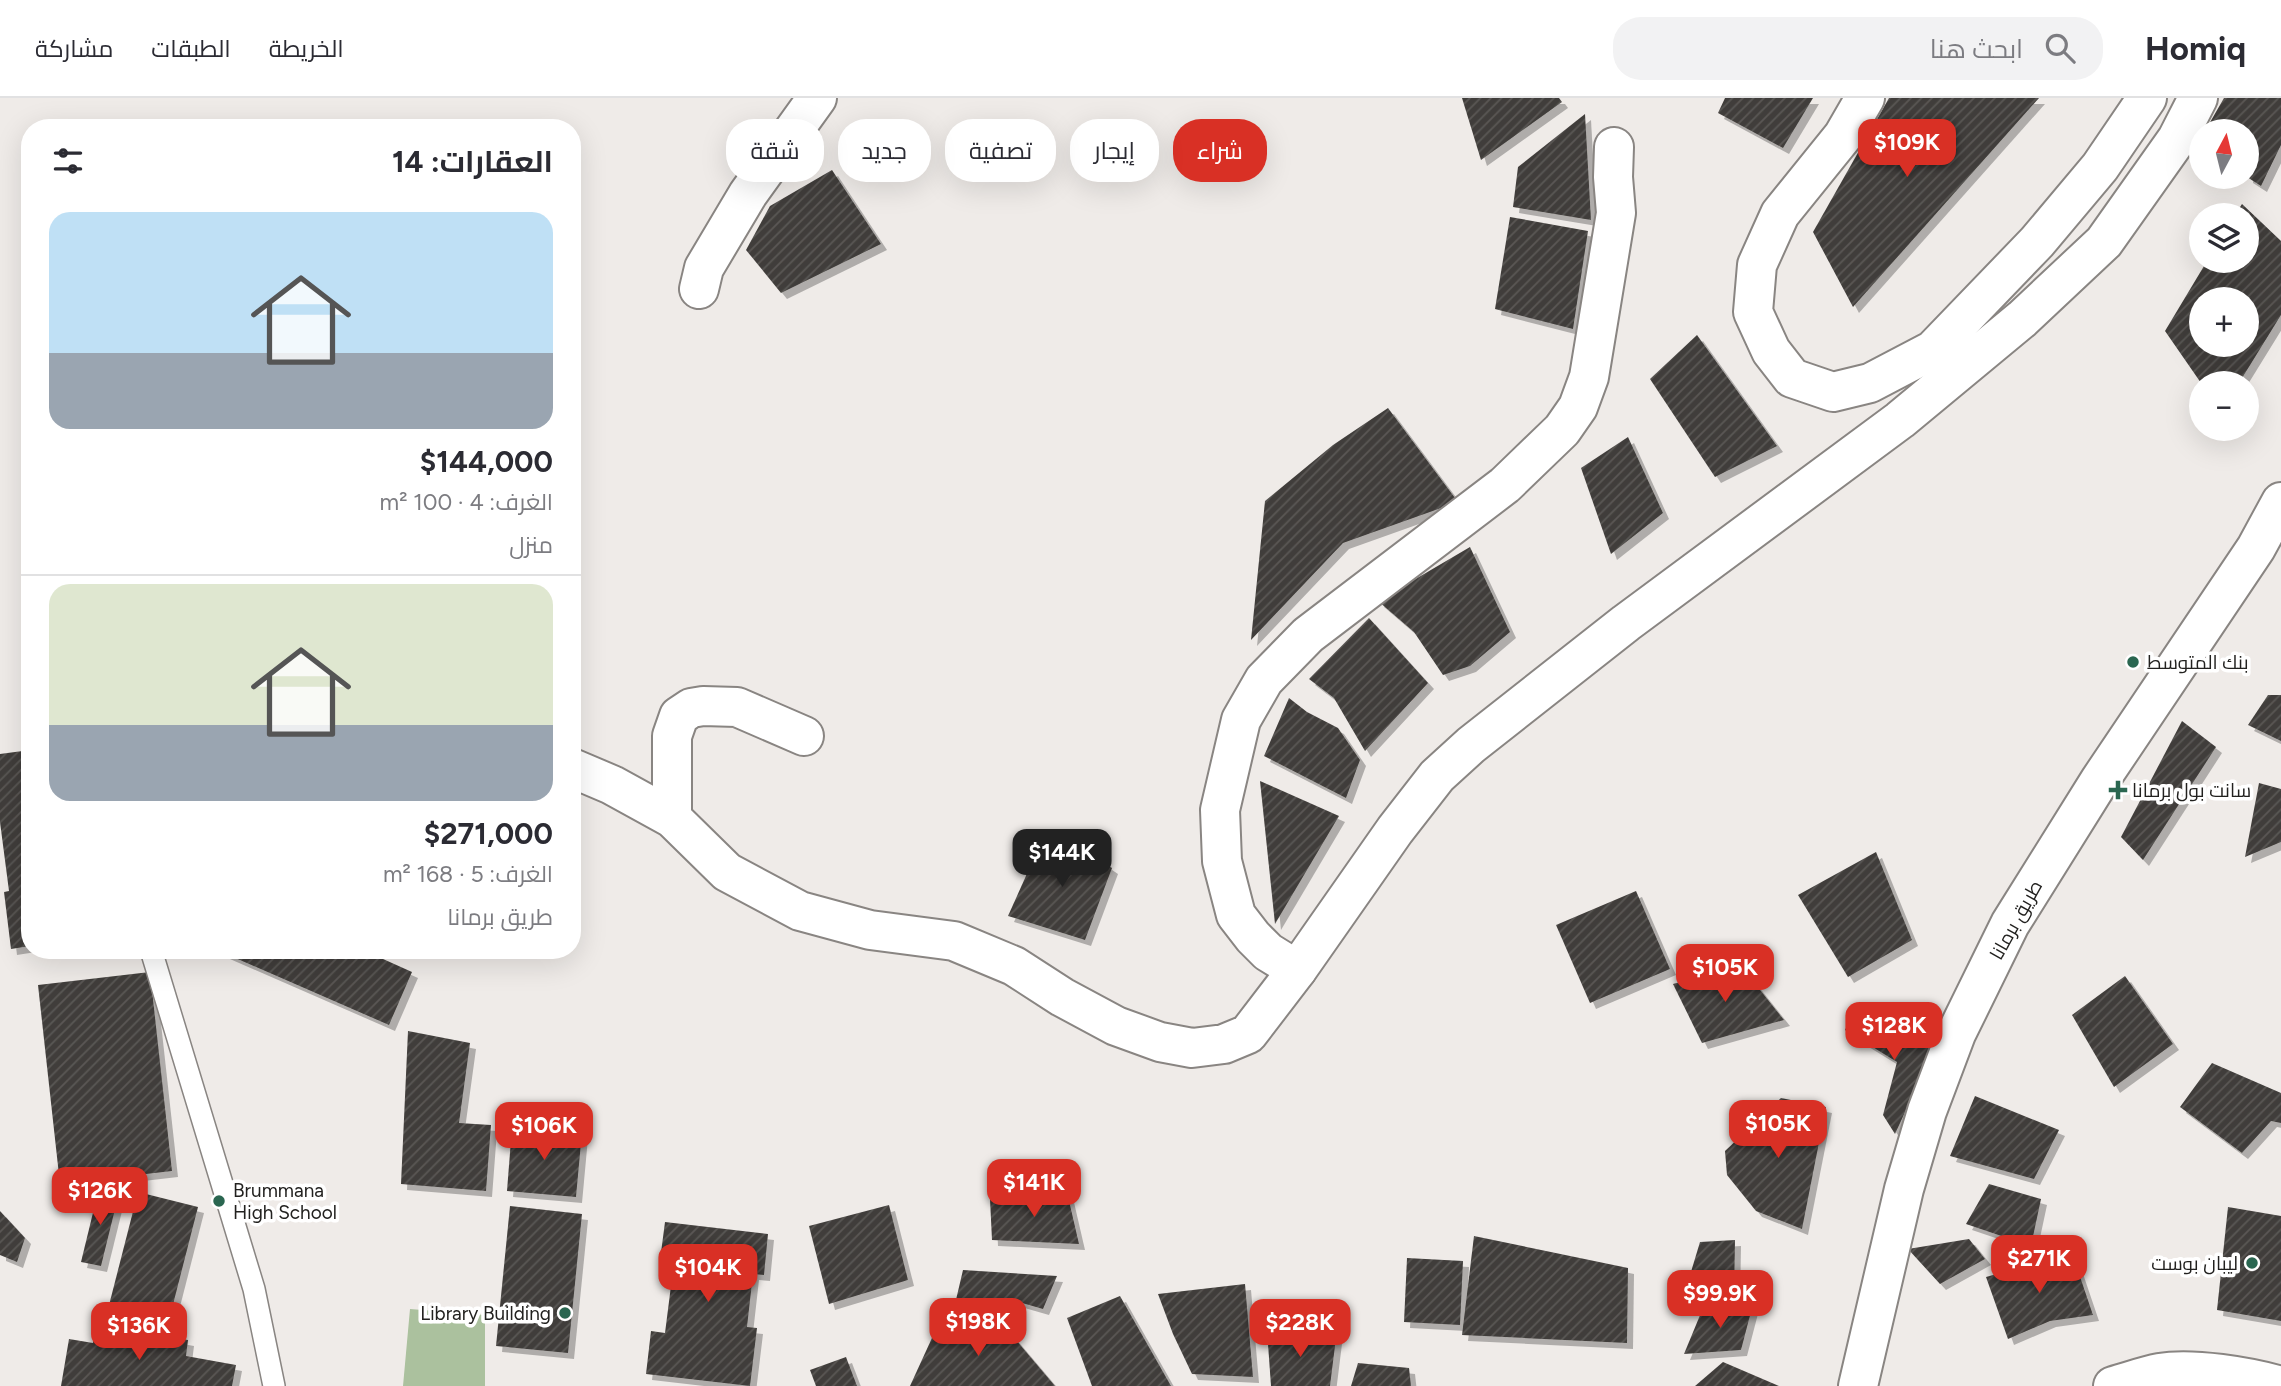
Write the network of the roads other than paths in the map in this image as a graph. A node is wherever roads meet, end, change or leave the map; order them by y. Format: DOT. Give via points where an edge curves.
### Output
graph roads {
  1 [pos="817,98"];
  2 [pos="1865,98"];
  3 [pos="2147,98"];
  4 [pos="2198,98"];
  5 [pos="1614,147"];
  6 [pos="699,289"];
  7 [pos="2281,502"];
  8 [pos="804,736"];
  9 [pos="581,772"];
  10 [pos="672,818"];
  11 [pos="154,959"];
  12 [pos="1297,970"];
  13 [pos="274,1386"];
  14 [pos="1858,1386"];
  15 [pos="2112,1386"];
  16 [pos="2281,1386"];
  1 -- 6 [label="street" via="748,194 704,268"];
  2 -- 3 [label="street" via="1843,136 1780,214 1758,265 1753,312 1771,351 1792,378 1833,392 1870,383 1933,349 2037,242 2100,166"];
  4 -- 12 [label="street" via="2177,139 2105,243 2022,319 1900,420 1626,623 1437,776"];
  5 -- 12 [label="street" via="1616,213 1589,377 1578,407 1562,430 1505,485 1308,635 1264,680 1241,720 1220,810 1222,861 1236,915 1268,952"];
  7 -- 14 [label="street, طريق برمانا" via="2256,548 2100,780 2010,924 1956,1034 1904,1189"];
  8 -- 10 [label="street" via="737,707 703,706 679,716 672,736"];
  9 -- 10 [label="street"];
  10 -- 12 [label="street" via="727,872 800,911 870,930 954,941 1014,966 1116,1026 1160,1042 1192,1048 1224,1044 1248,1034"];
  11 -- 13 [label="lane" via="254,1290"];
  15 -- 16 [label="street" via="2163,1373 2207,1373"];
}
